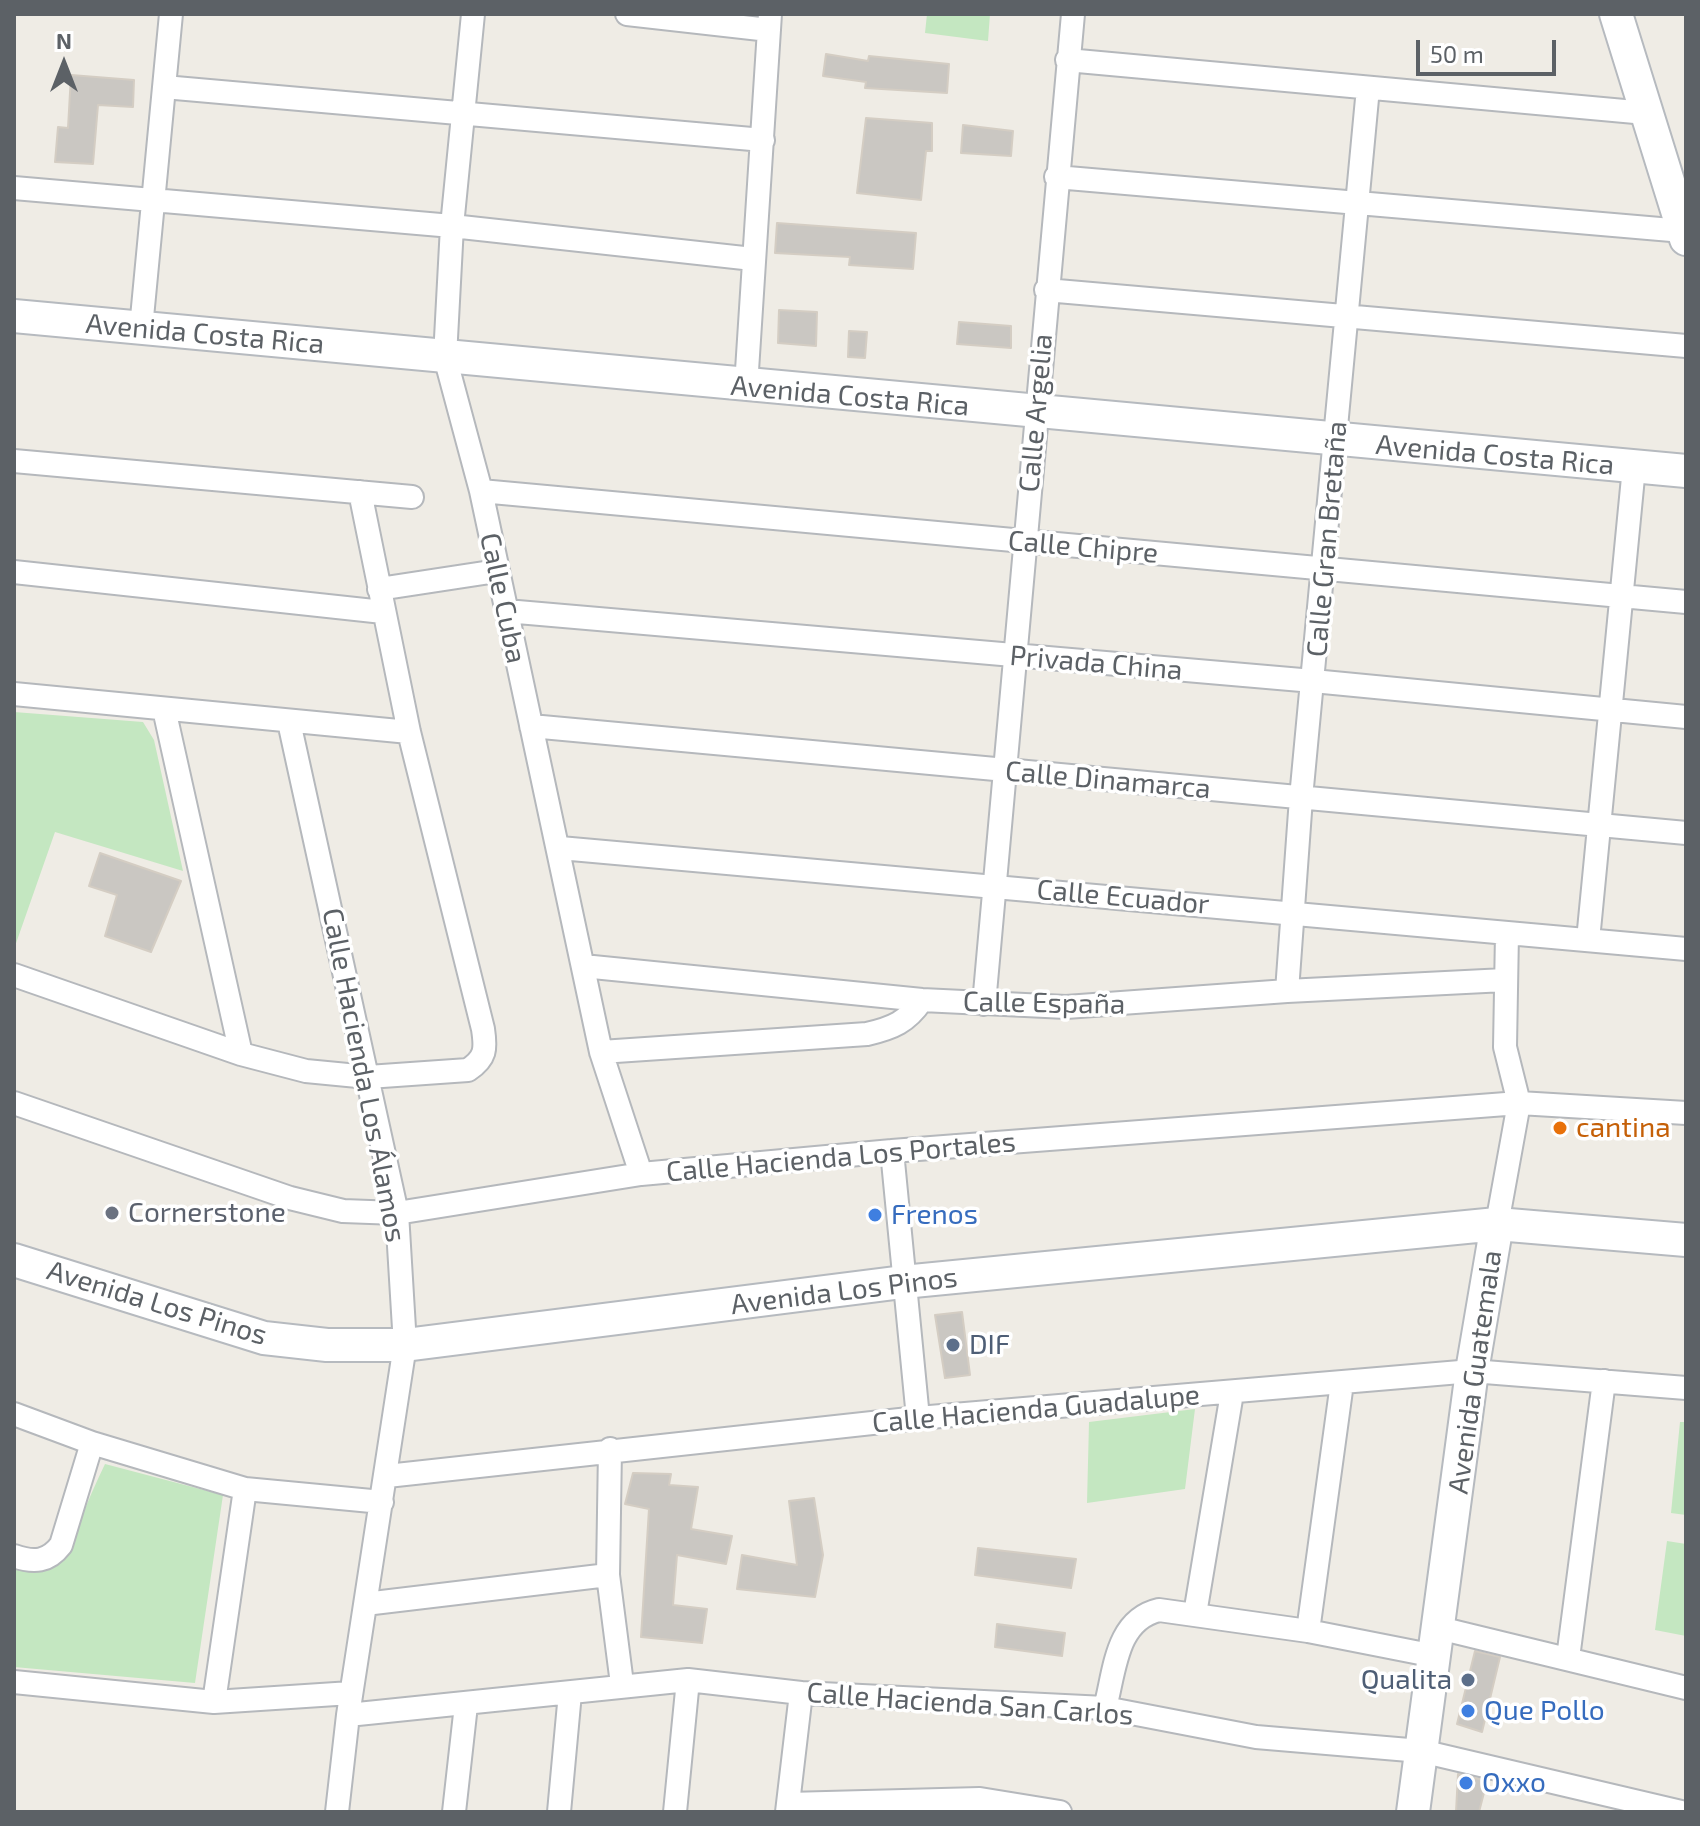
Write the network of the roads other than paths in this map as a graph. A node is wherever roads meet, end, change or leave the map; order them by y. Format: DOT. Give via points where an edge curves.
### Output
graph roads {
  1 [pos="171,14"];
  2 [pos="473,14"];
  3 [pos="627,14"];
  4 [pos="1073,14"];
  5 [pos="1616,14"];
  6 [pos="769,22"];
  7 [pos="1067,60"];
  8 [pos="164,87"];
  9 [pos="1368,88"];
  10 [pos="463,113"];
  11 [pos="1646,113"];
  12 [pos="763,140"];
  13 [pos="1056,177"];
  14 [pos="14,188"];
  15 [pos="154,202"];
  16 [pos="1358,203"];
  17 [pos="452,226"];
  18 [pos="1685,235"];
  19 [pos="753,259"];
  20 [pos="1046,290"];
  21 [pos="14,316"];
  22 [pos="1347,316"];
  23 [pos="141,328"];
  24 [pos="1686,346"];
  25 [pos="445,357"];
  26 [pos="746,386"];
  27 [pos="1037,414"];
  28 [pos="1336,442"];
  29 [pos="14,461"];
  30 [pos="1634,467"];
  31 [pos="1686,471"];
  32 [pos="481,491"];
  33 [pos="360,492"];
  34 [pos="412,497"];
  35 [pos="1024,543"];
  36 [pos="1326,568"];
  37 [pos="497,571"];
  38 [pos="14,572"];
  39 [pos="379,589"];
  40 [pos="1621,597"];
  41 [pos="1686,602"];
  42 [pos="506,611"];
  43 [pos="383,612"];
  44 [pos="1015,656"];
  45 [pos="1313,681"];
  46 [pos="14,694"];
  47 [pos="164,709"];
  48 [pos="1610,711"];
  49 [pos="1686,717"];
  50 [pos="289,722"];
  51 [pos="531,726"];
  52 [pos="409,732"];
  53 [pos="1004,771"];
  54 [pos="1301,798"];
  55 [pos="1598,824"];
  56 [pos="1686,833"];
  57 [pos="560,848"];
  58 [pos="994,886"];
  59 [pos="1292,912"];
  60 [pos="1507,933"];
  61 [pos="1588,940"];
  62 [pos="1686,949"];
  63 [pos="583,966"];
  64 [pos="14,975"];
  65 [pos="1505,980"];
  66 [pos="1287,991"];
  67 [pos="922,1000"];
  68 [pos="984,1004"];
  69 [pos="601,1052"];
  70 [pos="241,1054"];
  71 [pos="368,1077"];
  72 [pos="14,1103"];
  73 [pos="1519,1103"];
  74 [pos="1686,1113"];
  75 [pos="892,1151"];
  76 [pos="641,1174"];
  77 [pos="397,1213"];
  78 [pos="1497,1224"];
  79 [pos="1686,1240"];
  80 [pos="14,1260"];
  81 [pos="903,1282"];
  82 [pos="405,1345"];
  83 [pos="1472,1371"];
  84 [pos="1604,1381"];
  85 [pos="1342,1383"];
  86 [pos="1686,1388"];
  87 [pos="1232,1393"];
  88 [pos="14,1414"];
  89 [pos="918,1418"];
  90 [pos="92,1443"];
  91 [pos="610,1449"];
  92 [pos="387,1476"];
  93 [pos="245,1489"];
  94 [pos="382,1502"];
  95 [pos="14,1556"];
  96 [pos="608,1575"];
  97 [pos="365,1604"];
  98 [pos="1195,1614"];
  99 [pos="1308,1631"];
  100 [pos="1437,1642"];
  101 [pos="1568,1658"];
  102 [pos="688,1680"];
  103 [pos="14,1682"];
  104 [pos="622,1684"];
  105 [pos="1686,1688"];
  106 [pos="570,1693"];
  107 [pos="801,1693"];
  108 [pos="214,1702"];
  109 [pos="349,1704"];
  110 [pos="466,1705"];
  111 [pos="1105,1708"];
  112 [pos="1421,1751"];
  113 [pos="788,1808"];
  114 [pos="337,1812"];
  115 [pos="454,1812"];
  116 [pos="559,1812"];
  117 [pos="675,1812"];
  118 [pos="1060,1812"];
  119 [pos="1413,1812"];
  120 [pos="1681,1812"];
  1 -- 8 [label="street"];
  2 -- 10 [label="street, Calle Cuba"];
  3 -- 6 [label="street"];
  4 -- 7 [label="street, Calle Argelia"];
  5 -- 11 [label="street"];
  6 -- 12 [label="street"];
  7 -- 9 [label="street"];
  7 -- 13 [label="street, Calle Argelia"];
  8 -- 10 [label="street"];
  8 -- 15 [label="street"];
  9 -- 11 [label="street"];
  9 -- 16 [label="street, Calle Gran Bretaña"];
  10 -- 12 [label="street"];
  10 -- 17 [label="street, Calle Cuba"];
  11 -- 18 [label="street"];
  12 -- 19 [label="street"];
  13 -- 16 [label="street"];
  13 -- 20 [label="street, Calle Argelia"];
  14 -- 15 [label="street"];
  15 -- 17 [label="street"];
  15 -- 23 [label="street"];
  16 -- 18 [label="street"];
  16 -- 22 [label="street, Calle Gran Bretaña"];
  17 -- 19 [label="street"];
  17 -- 25 [label="street, Calle Cuba"];
  19 -- 26 [label="street"];
  20 -- 22 [label="street"];
  20 -- 27 [label="street, Calle Argelia"];
  21 -- 23 [label="street, Avenida Costa Rica"];
  22 -- 24 [label="street"];
  22 -- 28 [label="street, Calle Gran Bretaña"];
  23 -- 25 [label="street, Avenida Costa Rica"];
  25 -- 26 [label="street, Avenida Costa Rica"];
  25 -- 32 [label="street, Calle Cuba"];
  26 -- 27 [label="street, Avenida Costa Rica"];
  27 -- 28 [label="street, Avenida Costa Rica"];
  27 -- 35 [label="street, Calle Argelia"];
  28 -- 30 [label="street, Avenida Costa Rica"];
  28 -- 36 [label="street, Calle Gran Bretaña"];
  29 -- 33 [label="street"];
  30 -- 31 [label="street, Avenida Costa Rica"];
  30 -- 40 [label="street"];
  32 -- 35 [label="street, Calle Chipre"];
  32 -- 37 [label="street, Calle Cuba"];
  33 -- 34 [label="street"];
  33 -- 39 [label="street"];
  35 -- 36 [label="street, Calle Chipre"];
  35 -- 44 [label="street, Calle Argelia"];
  36 -- 40 [label="street, Calle Chipre"];
  36 -- 45 [label="street, Calle Gran Bretaña"];
  37 -- 39 [label="street"];
  37 -- 42 [label="street, Calle Cuba"];
  38 -- 43 [label="street"];
  39 -- 43 [label="street"];
  40 -- 41 [label="street, Calle Chipre"];
  40 -- 48 [label="street"];
  42 -- 44 [label="street, Privada China"];
  42 -- 51 [label="street, Calle Cuba"];
  43 -- 52 [label="street"];
  44 -- 45 [label="street, Privada China"];
  44 -- 53 [label="street, Calle Argelia"];
  45 -- 48 [label="street, Privada China"];
  45 -- 54 [label="street, Calle Gran Bretaña"];
  46 -- 47 [label="street"];
  47 -- 50 [label="street"];
  47 -- 70 [label="street"];
  48 -- 49 [label="street, Privada China"];
  48 -- 55 [label="street"];
  50 -- 52 [label="street"];
  50 -- 71 [label="street, Calle Hacienda Los Álamos"];
  51 -- 53 [label="street, Calle Dinamarca"];
  51 -- 57 [label="street, Calle Cuba"];
  52 -- 71 [label="street" via="486,1050 468,1070"];
  53 -- 54 [label="street, Calle Dinamarca"];
  53 -- 58 [label="street, Calle Argelia"];
  54 -- 55 [label="street, Calle Dinamarca"];
  54 -- 59 [label="street, Calle Gran Bretaña"];
  55 -- 56 [label="street, Calle Dinamarca"];
  55 -- 61 [label="street"];
  57 -- 58 [label="street, Calle Ecuador"];
  57 -- 63 [label="street, Calle Cuba"];
  58 -- 59 [label="street, Calle Ecuador"];
  58 -- 68 [label="street, Calle Argelia"];
  59 -- 60 [label="street, Calle Ecuador"];
  59 -- 66 [label="street, Calle Gran Bretaña"];
  60 -- 61 [label="street, Calle Ecuador"];
  60 -- 65 [label="street, Avenida Guatemala"];
  61 -- 62 [label="street, Calle Ecuador"];
  63 -- 67 [label="street, Calle España"];
  63 -- 69 [label="street, Calle Cuba"];
  64 -- 70 [label="street"];
  65 -- 66 [label="street, Calle España"];
  65 -- 73 [label="street, Avenida Guatemala" via="1505,1047"];
  66 -- 68 [label="street, Calle España" via="1108,1005"];
  67 -- 68 [label="street, Calle España"];
  67 -- 69 [label="street" via="910,1018 867,1034"];
  69 -- 76 [label="street, Calle Cuba"];
  70 -- 71 [label="street" via="306,1071"];
  71 -- 77 [label="street, Calle Hacienda Los Álamos"];
  72 -- 77 [label="street, Calle Hacienda Los Portales" via="290,1198 343,1211"];
  73 -- 74 [label="street, Calle Hacienda Los Portales"];
  73 -- 75 [label="street, Calle Hacienda Los Portales"];
  73 -- 78 [label="street, Avenida Guatemala"];
  75 -- 76 [label="street, Calle Hacienda Los Portales"];
  75 -- 81 [label="street"];
  76 -- 77 [label="street, Calle Hacienda Los Portales"];
  77 -- 82 [label="street, Calle Hacienda Los Álamos"];
  78 -- 79 [label="street, Avenida Los Pinos"];
  78 -- 81 [label="street, Avenida Los Pinos"];
  78 -- 83 [label="street, Avenida Guatemala"];
  80 -- 82 [label="street, Avenida Los Pinos" via="264,1338"];
  81 -- 82 [label="street, Avenida Los Pinos"];
  81 -- 89 [label="street"];
  82 -- 92 [label="street, Calle Hacienda Los Álamos"];
  83 -- 84 [label="street, Calle Hacienda Guadalupe"];
  83 -- 85 [label="street, Calle Hacienda Guadalupe"];
  83 -- 100 [label="street, Avenida Guatemala"];
  84 -- 86 [label="street, Calle Hacienda Guadalupe"];
  84 -- 101 [label="street"];
  85 -- 87 [label="street, Calle Hacienda Guadalupe"];
  85 -- 99 [label="street"];
  87 -- 89 [label="street, Calle Hacienda Guadalupe"];
  87 -- 98 [label="street"];
  88 -- 90 [label="street"];
  89 -- 91 [label="street, Calle Hacienda Guadalupe"];
  90 -- 93 [label="street"];
  90 -- 95 [label="street" via="61,1545 36,1561"];
  91 -- 92 [label="street, Calle Hacienda Guadalupe"];
  91 -- 96 [label="street"];
  92 -- 94 [label="street, Calle Hacienda Los Álamos"];
  93 -- 94 [label="street"];
  93 -- 108 [label="street"];
  94 -- 97 [label="street, Calle Hacienda Los Álamos"];
  96 -- 97 [label="street"];
  96 -- 104 [label="street"];
  97 -- 109 [label="street, Calle Hacienda Los Álamos"];
  98 -- 99 [label="street"];
  98 -- 111 [label="street" via="1159,1610 1142,1614 1130,1625"];
  99 -- 100 [label="street"];
  100 -- 101 [label="street"];
  100 -- 112 [label="street, Avenida Guatemala"];
  101 -- 105 [label="street"];
  102 -- 104 [label="street, Calle Hacienda San Carlos"];
  102 -- 107 [label="street, Calle Hacienda San Carlos"];
  102 -- 117 [label="street"];
  103 -- 108 [label="street, Calle Hacienda San Carlos"];
  104 -- 106 [label="street, Calle Hacienda San Carlos"];
  106 -- 110 [label="street, Calle Hacienda San Carlos"];
  106 -- 116 [label="street"];
  107 -- 111 [label="street, Calle Hacienda San Carlos"];
  107 -- 113 [label="street"];
  108 -- 109 [label="street, Calle Hacienda San Carlos"];
  109 -- 110 [label="street, Calle Hacienda San Carlos"];
  109 -- 114 [label="street, Calle Hacienda Los Álamos"];
  110 -- 115 [label="street"];
  111 -- 112 [label="street, Calle Hacienda San Carlos" via="1256,1737"];
  112 -- 119 [label="street, Avenida Guatemala"];
  112 -- 120 [label="street, Calle Hacienda San Carlos"];
  113 -- 118 [label="street" via="980,1799"];
}
